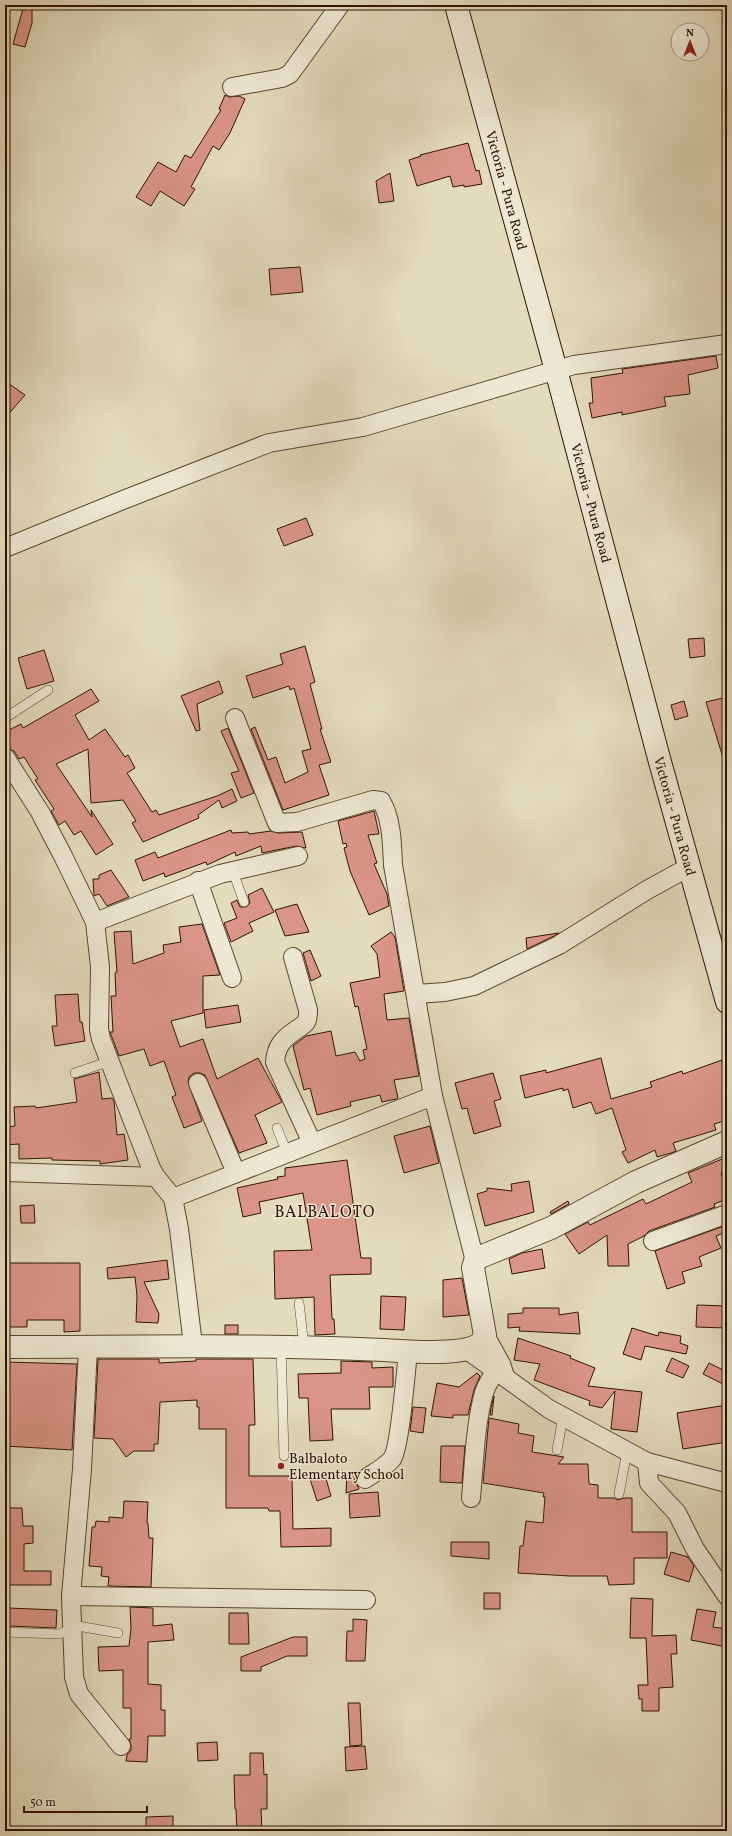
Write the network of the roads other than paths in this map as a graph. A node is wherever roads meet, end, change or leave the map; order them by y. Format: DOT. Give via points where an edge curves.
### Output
graph roads {
  1 [pos="340,5"];
  2 [pos="456,5"];
  3 [pos="232,87"];
  4 [pos="727,344"];
  5 [pos="556,370"];
  6 [pos="5,548"];
  7 [pos="48,690"];
  8 [pos="5,718"];
  9 [pos="235,718"];
  10 [pos="5,757"];
  11 [pos="298,856"];
  12 [pos="689,866"];
  13 [pos="233,872"];
  14 [pos="198,881"];
  15 [pos="244,902"];
  16 [pos="95,922"];
  17 [pos="293,957"];
  18 [pos="232,978"];
  19 [pos="416,994"];
  20 [pos="727,1002"];
  21 [pos="110,1061"];
  22 [pos="75,1072"];
  23 [pos="198,1083"];
  24 [pos="433,1096"];
  25 [pos="277,1128"];
  26 [pos="727,1142"];
  27 [pos="312,1143"];
  28 [pos="287,1153"];
  29 [pos="5,1172"];
  30 [pos="236,1173"];
  31 [pos="156,1177"];
  32 [pos="173,1198"];
  33 [pos="727,1214"];
  34 [pos="653,1241"];
  35 [pos="475,1262"];
  36 [pos="299,1303"];
  37 [pos="485,1335"];
  38 [pos="193,1345"];
  39 [pos="281,1346"];
  40 [pos="304,1346"];
  41 [pos="5,1347"];
  42 [pos="88,1347"];
  43 [pos="467,1350"];
  44 [pos="408,1352"];
  45 [pos="500,1370"];
  46 [pos="563,1417"];
  47 [pos="557,1450"];
  48 [pos="627,1451"];
  49 [pos="284,1456"];
  50 [pos="647,1462"];
  51 [pos="364,1479"];
  52 [pos="727,1483"];
  53 [pos="619,1494"];
  54 [pos="471,1498"];
  55 [pos="71,1596"];
  56 [pos="727,1596"];
  57 [pos="366,1600"];
  58 [pos="72,1627"];
  59 [pos="6,1632"];
  60 [pos="118,1633"];
  61 [pos="122,1746"];
  1 -- 3 [label="street" via="290,74 282,78"];
  2 -- 5 [label="main road, Victoria - Pura Road"];
  4 -- 5 [label="street" via="593,362"];
  5 -- 6 [label="street" via="364,427 269,443"];
  5 -- 12 [label="main road, Victoria - Pura Road"];
  7 -- 8 [label="lane"];
  9 -- 19 [label="street" via="277,823 297,822 374,800 381,801 390,829 393,865"];
  10 -- 16 [label="street" via="40,812"];
  11 -- 13 [label="street"];
  12 -- 19 [label="street" via="559,945 474,986"];
  12 -- 20 [label="main road, Victoria - Pura Road"];
  13 -- 14 [label="street"];
  13 -- 15 [label="lane"];
  14 -- 16 [label="street"];
  14 -- 18 [label="street"];
  16 -- 21 [label="street" via="100,967 99,1029"];
  17 -- 27 [label="street" via="308,1016 306,1023 280,1044 275,1062"];
  19 -- 24 [label="street"];
  21 -- 22 [label="lane"];
  21 -- 31 [label="street"];
  23 -- 30 [label="street"];
  24 -- 27 [label="street"];
  24 -- 35 [label="street"];
  25 -- 28 [label="lane"];
  26 -- 35 [label="main road" via="636,1182 551,1228 480,1257"];
  27 -- 28 [label="street"];
  28 -- 30 [label="street"];
  29 -- 31 [label="street"];
  30 -- 32 [label="street"];
  31 -- 32 [label="street"];
  32 -- 38 [label="street"];
  33 -- 34 [label="street"];
  35 -- 37 [label="main road"];
  36 -- 40 [label="lane"];
  37 -- 43 [label="main road" via="481,1343"];
  37 -- 45 [label="street"];
  38 -- 39 [label="main road"];
  38 -- 42 [label="main road"];
  39 -- 40 [label="main road"];
  39 -- 49 [label="lane"];
  40 -- 44 [label="main road"];
  41 -- 42 [label="main road"];
  42 -- 55 [label="street"];
  43 -- 44 [label="main road"];
  43 -- 45 [label="street"];
  44 -- 51 [label="street" via="401,1417 392,1458"];
  45 -- 46 [label="street" via="543,1405"];
  45 -- 54 [label="street" via="484,1393"];
  46 -- 47 [label="lane"];
  46 -- 48 [label="street"];
  48 -- 50 [label="street"];
  48 -- 53 [label="lane"];
  50 -- 52 [label="street"];
  50 -- 56 [label="street" via="649,1483 677,1513 696,1549"];
  55 -- 57 [label="street"];
  55 -- 58 [label="street"];
  58 -- 59 [label="lane" via="59,1634"];
  58 -- 60 [label="lane"];
  58 -- 61 [label="street" via="74,1677 79,1694"];
}
